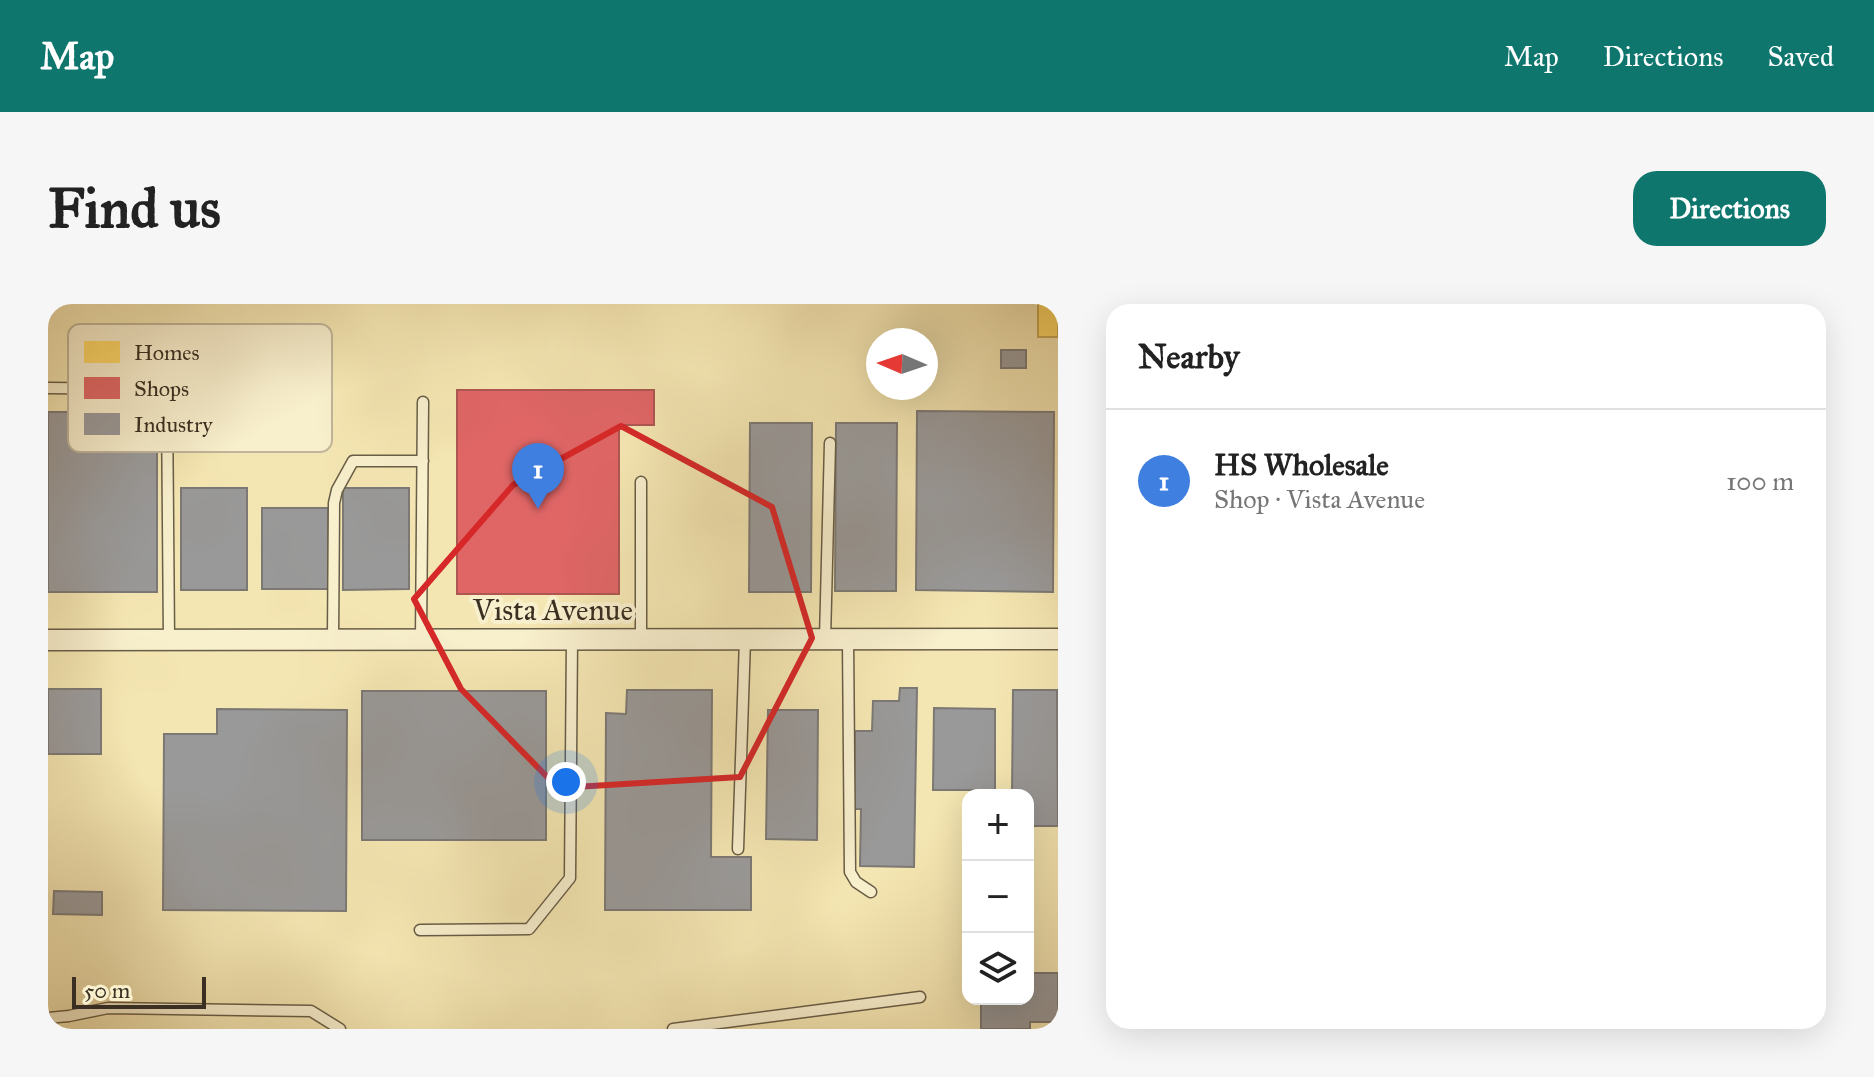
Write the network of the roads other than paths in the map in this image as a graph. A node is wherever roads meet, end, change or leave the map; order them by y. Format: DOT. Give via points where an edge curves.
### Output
graph roads {
  1 [pos="48,388"];
  2 [pos="68,388"];
  3 [pos="423,402"];
  4 [pos="830,443"];
  5 [pos="167,452"];
  6 [pos="423,461"];
  7 [pos="641,482"];
  8 [pos="572,639"];
  9 [pos="745,639"];
  10 [pos="825,639"];
  11 [pos="1058,639"];
  12 [pos="48,640"];
  13 [pos="169,640"];
  14 [pos="333,640"];
  15 [pos="421,640"];
  16 [pos="641,640"];
  17 [pos="848,640"];
  18 [pos="738,849"];
  19 [pos="871,892"];
  20 [pos="420,930"];
  21 [pos="920,997"];
  22 [pos="48,1018"];
  23 [pos="340,1029"];
  24 [pos="673,1029"];
  1 -- 2 [label="lane"];
  3 -- 6 [label="lane"];
  4 -- 10 [label="lane"];
  5 -- 13 [label="lane"];
  6 -- 14 [label="lane" via="353,461 337,490"];
  6 -- 15 [label="lane"];
  7 -- 16 [label="lane"];
  8 -- 15 [label="street, Vista Avenue"];
  8 -- 16 [label="street, Vista Avenue"];
  8 -- 20 [label="lane" via="570,878 529,929"];
  9 -- 10 [label="street, Vista Avenue"];
  9 -- 16 [label="street, Vista Avenue"];
  9 -- 18 [label="lane"];
  10 -- 17 [label="street, Vista Avenue"];
  11 -- 17 [label="street, Vista Avenue"];
  12 -- 13 [label="street, Vista Avenue"];
  13 -- 14 [label="street, Vista Avenue"];
  14 -- 15 [label="street, Vista Avenue"];
  17 -- 19 [label="lane" via="850,872"];
  21 -- 24 [label="lane"];
  22 -- 23 [label="lane" via="108,1008 311,1011"];
}
